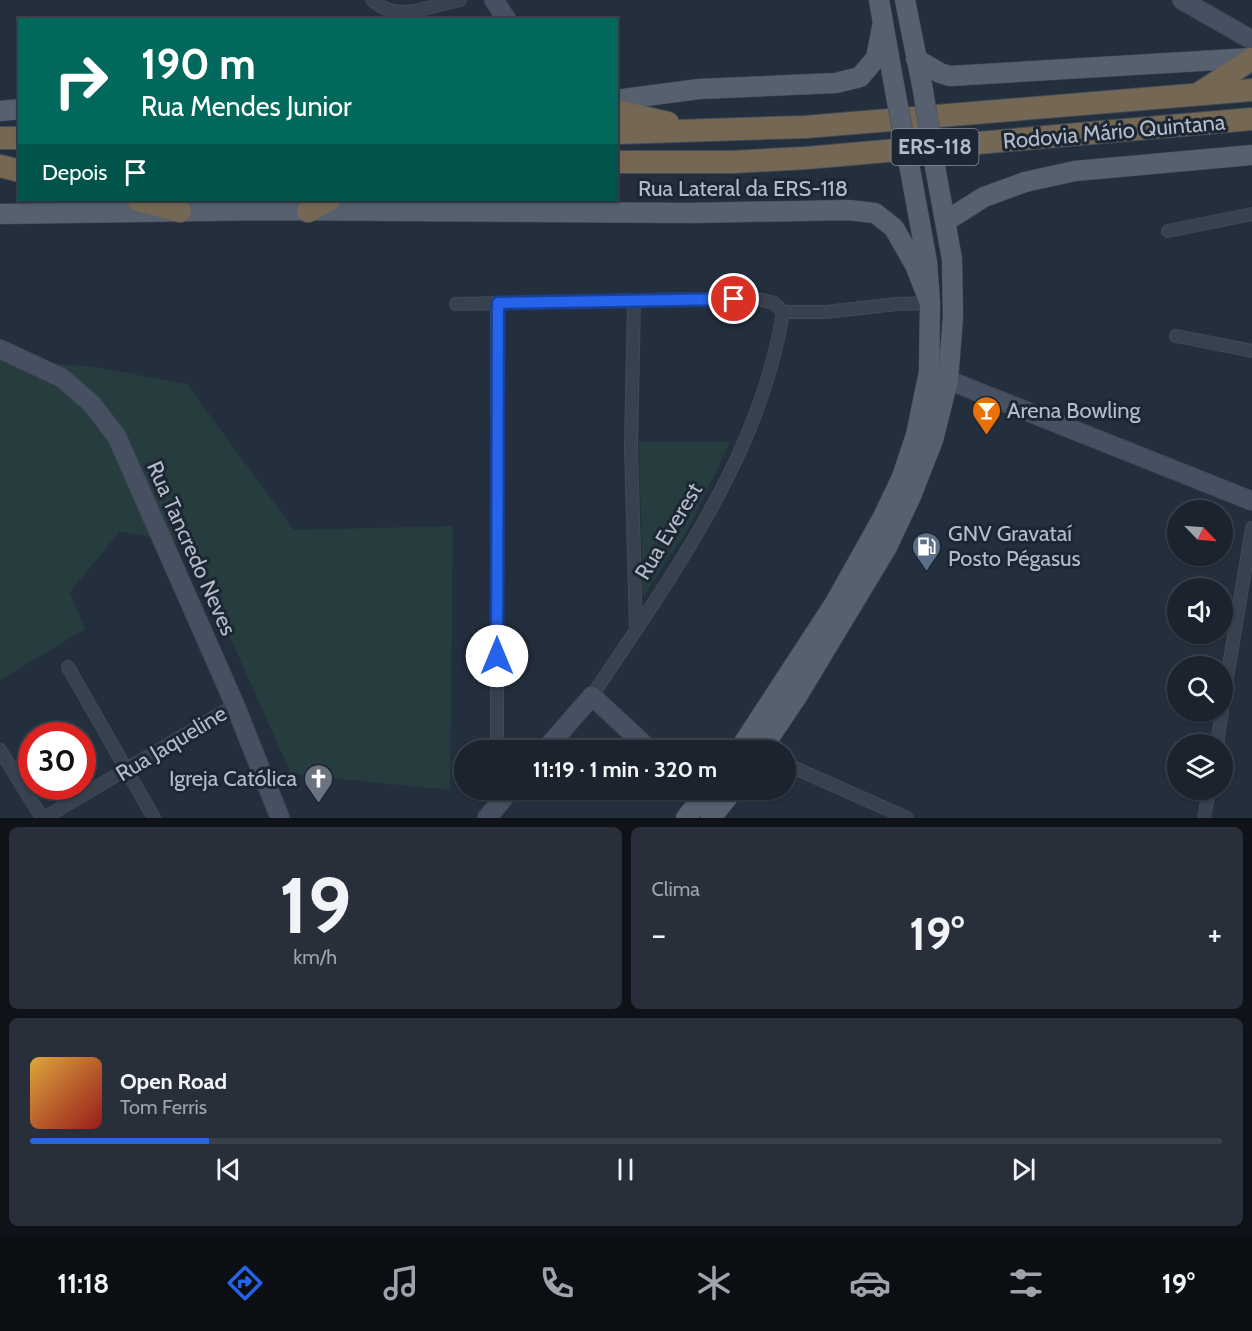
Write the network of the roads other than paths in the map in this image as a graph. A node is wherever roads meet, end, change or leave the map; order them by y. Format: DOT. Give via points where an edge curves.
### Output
graph roads {
  1 [pos="372,0"];
  2 [pos="460,0"];
  3 [pos="494,0"];
  4 [pos="879,0"];
  5 [pos="905,0"];
  6 [pos="1182,0"];
  7 [pos="442,2"];
  8 [pos="506,18"];
  9 [pos="883,22"];
  10 [pos="1230,29"];
  11 [pos="1252,40"];
  12 [pos="1252,58"];
  13 [pos="916,59"];
  14 [pos="1252,90"];
  15 [pos="1197,95"];
  16 [pos="618,100"];
  17 [pos="18,109"];
  18 [pos="0,111"];
  19 [pos="618,111"];
  20 [pos="1252,119"];
  21 [pos="701,130"];
  22 [pos="618,133"];
  23 [pos="0,138"];
  24 [pos="18,138"];
  25 [pos="1252,155"];
  26 [pos="618,162"];
  27 [pos="18,164"];
  28 [pos="0,165"];
  29 [pos="18,170"];
  30 [pos="142,201"];
  31 [pos="327,201"];
  32 [pos="308,211"];
  33 [pos="180,212"];
  34 [pos="0,214"];
  35 [pos="1252,214"];
  36 [pos="946,221"];
  37 [pos="1168,231"];
  38 [pos="634,301"];
  39 [pos="498,303"];
  40 [pos="930,303"];
  41 [pos="456,304"];
  42 [pos="783,312"];
  43 [pos="1176,336"];
  44 [pos="0,349"];
  45 [pos="1252,351"];
  46 [pos="948,380"];
  47 [pos="1252,501"];
  48 [pos="1252,528"];
  49 [pos="636,629"];
  50 [pos="1231,656"];
  51 [pos="68,667"];
  52 [pos="592,696"];
  53 [pos="235,705"];
  54 [pos="497,740"];
  55 [pos="554,740"];
  56 [pos="639,740"];
  57 [pos="746,740"];
  58 [pos="768,740"];
  59 [pos="0,750"];
  60 [pos="796,768"];
  61 [pos="126,770"];
  62 [pos="696,800"];
  63 [pos="725,800"];
  64 [pos="1207,800"];
  65 [pos="43,818"];
  66 [pos="154,818"];
  67 [pos="280,818"];
  68 [pos="686,818"];
  69 [pos="711,818"];
  70 [pos="907,818"];
  71 [pos="1204,818"];
  1 -- 7 [label="street" via="397,13 411,13"];
  2 -- 7 [label="street"];
  3 -- 8 [label="street"];
  4 -- 9 [label="main road"];
  5 -- 13 [label="main road"];
  6 -- 10 [label="street"];
  9 -- 16 [label="main road" via="876,58 860,77 836,83 699,89"];
  9 -- 40 [label="main road, bridge" via="927,262"];
  10 -- 11 [label="street"];
  10 -- 12 [label="street"];
  12 -- 13 [label="main road" via="950,76"];
  12 -- 15 [label="highway"];
  13 -- 36 [label="main road, bridge"];
  14 -- 15 [label="highway, Rodovia Mário Quintana / ERS-118"];
  15 -- 21 [label="highway, Rodovia Mário Quintana / ERS-118" via="806,127"];
  17 -- 18 [label="main road"];
  19 -- 21 [label="highway"];
  20 -- 26 [label="highway, Rodovia Mário Quintana / ERS-118" via="806,158"];
  21 -- 22 [label="highway, Rodovia Mário Quintana / ERS-118"];
  23 -- 24 [label="highway"];
  25 -- 36 [label="main road" via="1075,171 1025,182 984,197"];
  27 -- 28 [label="highway"];
  28 -- 29 [label="highway"];
  30 -- 33 [label="highway"];
  31 -- 32 [label="highway"];
  32 -- 33 [label="main road, Rua Lateral da ERS-118"];
  32 -- 40 [label="main road, Rua Lateral da ERS-118" via="875,213 894,228 907,247"];
  33 -- 34 [label="main road, Rua Lateral da ERS-118"];
  35 -- 37 [label="street"];
  36 -- 46 [label="main road" via="952,259 953,317"];
  38 -- 39 [label="street"];
  38 -- 42 [label="street" via="754,298 774,303"];
  38 -- 49 [label="street" via="631,446"];
  39 -- 41 [label="street"];
  39 -- 54 [label="street"];
  40 -- 42 [label="street"];
  40 -- 57 [label="main road" via="929,372 916,435 902,477 835,603"];
  42 -- 49 [label="street, Rua Everest" via="771,372 726,481"];
  43 -- 45 [label="street"];
  44 -- 53 [label="street, Rua Tancredo Neves" via="62,378 92,404 117,437"];
  46 -- 47 [label="street"];
  46 -- 58 [label="main road" via="933,440 887,547"];
  48 -- 50 [label="street"];
  49 -- 52 [label="street, Rua Everest"];
  51 -- 61 [label="street"];
  52 -- 55 [label="street, Rua Everest"];
  52 -- 56 [label="street"];
  53 -- 61 [label="street, Rua Jaqueline"];
  53 -- 67 [label="street, Rua Tancredo Neves"];
  59 -- 65 [label="street"];
  60 -- 70 [label="street"];
  61 -- 65 [label="street, Rua Jaqueline"];
  61 -- 66 [label="street"];
  62 -- 68 [label="main road"];
  63 -- 69 [label="main road"];
  64 -- 71 [label="street"];
}
